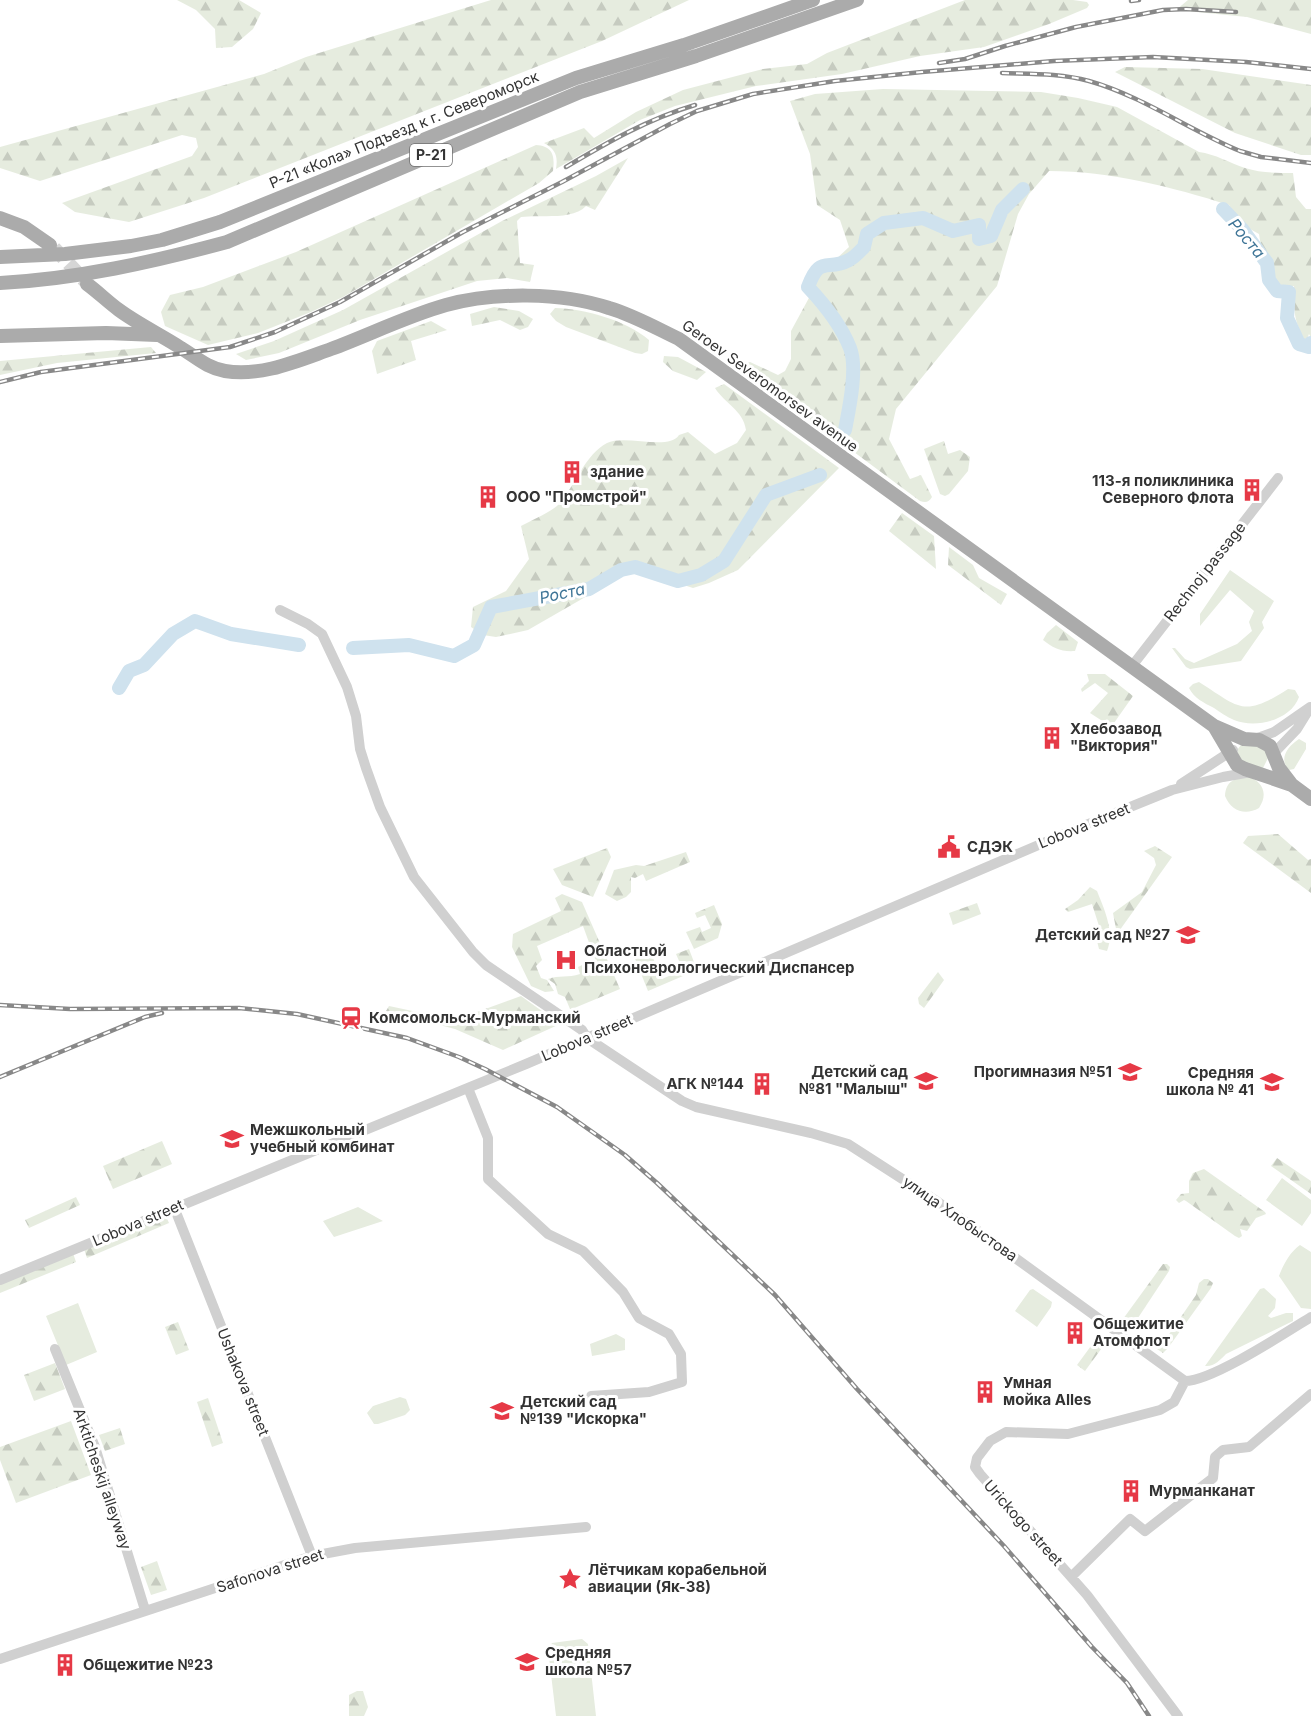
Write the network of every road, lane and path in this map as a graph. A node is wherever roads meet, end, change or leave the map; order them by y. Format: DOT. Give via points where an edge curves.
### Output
graph roads {
  1 [pos="813,0"];
  2 [pos="857,0"];
  3 [pos="0,218"];
  4 [pos="50,245"];
  5 [pos="0,257"];
  6 [pos="0,283"];
  7 [pos="87,284"];
  8 [pos="120,311"];
  9 [pos="106,333"];
  10 [pos="159,335"];
  11 [pos="0,336"];
  12 [pos="1278,478"];
  13 [pos="280,610"];
  14 [pos="1132,666"];
  15 [pos="1311,706"];
  16 [pos="1214,726"];
  17 [pos="1250,739"];
  18 [pos="1232,753"];
  19 [pos="1274,756"];
  20 [pos="1255,773"];
  21 [pos="1292,785"];
  22 [pos="1172,790"];
  23 [pos="1311,799"];
  24 [pos="587,1038"];
  25 [pos="468,1088"];
  26 [pos="174,1207"];
  27 [pos="0,1280"];
  28 [pos="1311,1317"];
  29 [pos="55,1349"];
  30 [pos="1185,1381"];
  31 [pos="1311,1394"];
  32 [pos="591,1396"];
  33 [pos="586,1527"];
  34 [pos="312,1556"];
  35 [pos="1071,1577"];
  36 [pos="145,1610"];
  37 [pos="0,1659"];
  38 [pos="1178,1716"];
  1 -- 5 [label="main road, Р-21 «Кола» Подъезд к г. Североморск / Р-21" via="576,78 231,218 162,240 65,254"];
  2 -- 6 [label="main road, Р-21 «Кола» Подъезд к г. Североморск / Р-21" via="580,92 227,242 79,275"];
  3 -- 4 [label="main road" via="24,226"];
  7 -- 8 [label="main road"];
  8 -- 9 [label="main road"];
  8 -- 10 [label="main road"];
  9 -- 10 [label="main road, Geroev Severomorsev avenue"];
  9 -- 11 [label="main road, Geroev Severomorsev avenue"];
  10 -- 14 [label="main road, Geroev Severomorsev avenue" via="216,369 254,372 283,366 462,302 559,298 608,307 679,339"];
  12 -- 14 [label="street, Rechnoj passage"];
  13 -- 24 [label="street, улица Хлобыстова" via="322,634 347,687 360,749 377,798 414,877 479,958 582,1030"];
  14 -- 16 [label="main road, Geroev Severomorsev avenue"];
  15 -- 17 [label="street" via="1274,732"];
  15 -- 19 [label="street"];
  16 -- 17 [label="main road, Geroev Severomorsev avenue"];
  16 -- 18 [label="main road, Geroev Severomorsev avenue"];
  17 -- 18 [label="main road" via="1236,745"];
  17 -- 19 [label="main road, Geroev Severomorsev avenue" via="1267,744"];
  18 -- 20 [label="main road, Geroev Severomorsev avenue" via="1237,765"];
  18 -- 22 [label="street, Lobova street"];
  19 -- 20 [label="main road" via="1269,769"];
  19 -- 21 [label="main road, Geroev Severomorsev avenue"];
  20 -- 21 [label="main road, Geroev Severomorsev avenue"];
  20 -- 22 [label="street, Lobova street"];
  21 -- 23 [label="main road, Geroev Severomorsev avenue"];
  22 -- 24 [label="street, Lobova street"];
  24 -- 25 [label="street, Lobova street"];
  24 -- 30 [label="street, улица Хлобыстова" via="696,1107 848,1144 938,1202"];
  25 -- 26 [label="street, Lobova street"];
  25 -- 32 [label="street" via="488,1138 488,1179 548,1234 583,1251 623,1292 639,1318 669,1334 681,1354 682,1382 649,1392"];
  26 -- 27 [label="street, Lobova street"];
  26 -- 34 [label="street, Ushakova street"];
  28 -- 30 [label="street" via="1203,1378"];
  29 -- 36 [label="street, Arkticheskij alleyway" via="95,1447"];
  30 -- 35 [label="street, Urickogo street" via="1174,1402 1164,1409 1068,1434 1006,1432 990,1441 977,1458 975,1467 980,1474"];
  31 -- 35 [label="street" via="1249,1447 1223,1450 1215,1457 1212,1478 1145,1531 1130,1519"];
  33 -- 34 [label="street, Safonova street" via="355,1548"];
  34 -- 36 [label="street, Safonova street"];
  35 -- 38 [label="street, Urickogo street"];
  36 -- 37 [label="street, Safonova street"];
}
